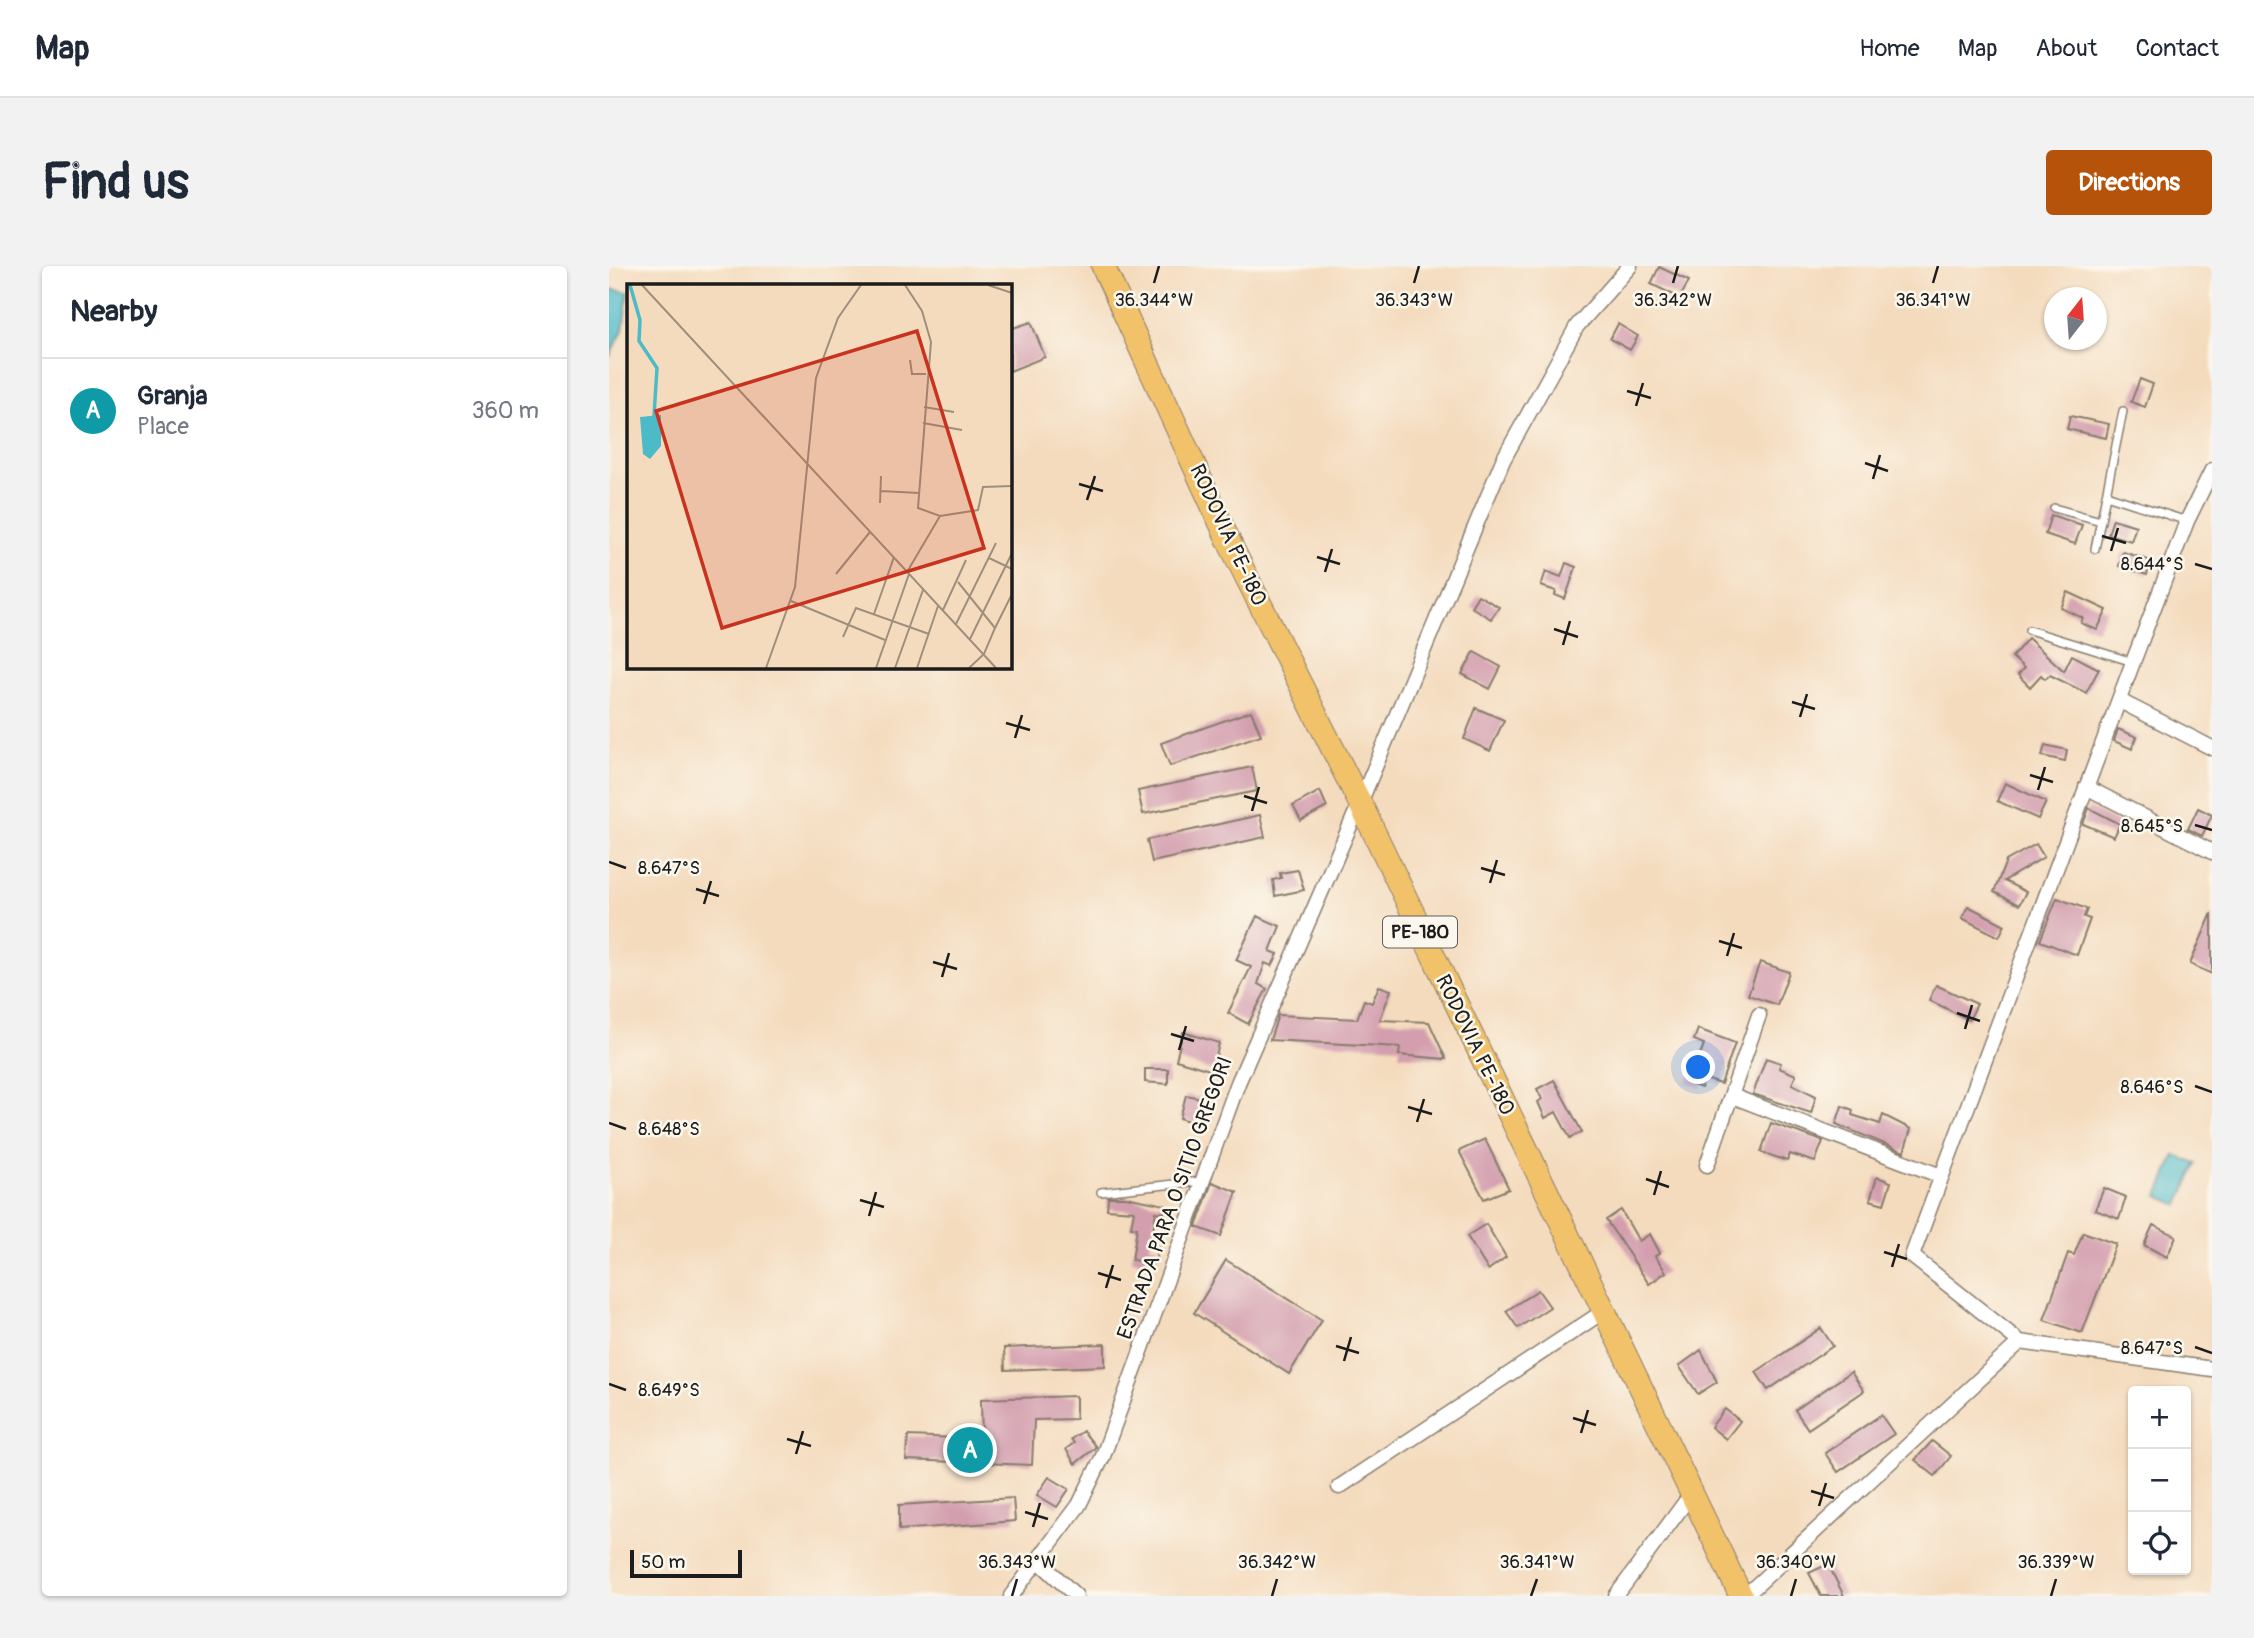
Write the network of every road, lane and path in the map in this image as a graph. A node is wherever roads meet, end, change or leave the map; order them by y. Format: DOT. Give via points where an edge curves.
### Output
graph roads {
  1 [pos="1103,266"];
  2 [pos="1630,266"];
  3 [pos="2123,411"];
  4 [pos="2212,470"];
  5 [pos="2106,495"];
  6 [pos="2054,508"];
  7 [pos="2101,521"];
  8 [pos="2187,521"];
  9 [pos="2095,549"];
  10 [pos="2029,630"];
  11 [pos="2133,662"];
  12 [pos="2120,701"];
  13 [pos="2212,748"];
  14 [pos="2086,788"];
  15 [pos="1360,803"];
  16 [pos="2212,852"];
  17 [pos="1759,1015"];
  18 [pos="1732,1096"];
  19 [pos="1707,1165"];
  20 [pos="1941,1175"];
  21 [pos="1202,1181"];
  22 [pos="1101,1192"];
  23 [pos="1604,1311"];
  24 [pos="2020,1342"];
  25 [pos="2212,1369"];
  26 [pos="1339,1488"];
  27 [pos="1692,1493"];
  28 [pos="1039,1561"];
  29 [pos="1011,1596"];
  30 [pos="1076,1596"];
  31 [pos="1616,1596"];
  32 [pos="1743,1596"];
  1 -- 15 [label="main road, RODOVIA PE-180 / PE-180" via="1232,548"];
  2 -- 15 [label="street, ESTRADA PARA O SITIO GREGORI" via="1577,326 1503,460"];
  3 -- 5 [label="lane"];
  4 -- 8 [label="street"];
  5 -- 7 [label="lane"];
  5 -- 8 [label="lane"];
  6 -- 7 [label="lane"];
  7 -- 9 [label="lane"];
  8 -- 11 [label="street"];
  10 -- 11 [label="lane"];
  11 -- 12 [label="street"];
  12 -- 13 [label="street"];
  12 -- 14 [label="street"];
  14 -- 16 [label="street"];
  14 -- 20 [label="street"];
  15 -- 21 [label="street, ESTRADA PARA O SITIO GREGORI" via="1272,999"];
  15 -- 23 [label="main road, RODOVIA PE-180 / PE-180"];
  17 -- 18 [label="street"];
  18 -- 19 [label="street"];
  18 -- 20 [label="street"];
  20 -- 24 [label="street" via="1912,1256"];
  21 -- 22 [label="lane"];
  21 -- 28 [label="street, ESTRADA PARA O SITIO GREGORI" via="1103,1456 1079,1505"];
  23 -- 26 [label="street"];
  23 -- 27 [label="main road, RODOVIA PE-180 / PE-180"];
  24 -- 25 [label="street"];
  24 -- 32 [label="street"];
  27 -- 31 [label="street"];
  27 -- 32 [label="main road, RODOVIA PE-180 / PE-180"];
  28 -- 29 [label="street, ESTRADA PARA O SITIO GREGORI"];
  28 -- 30 [label="street"];
}
